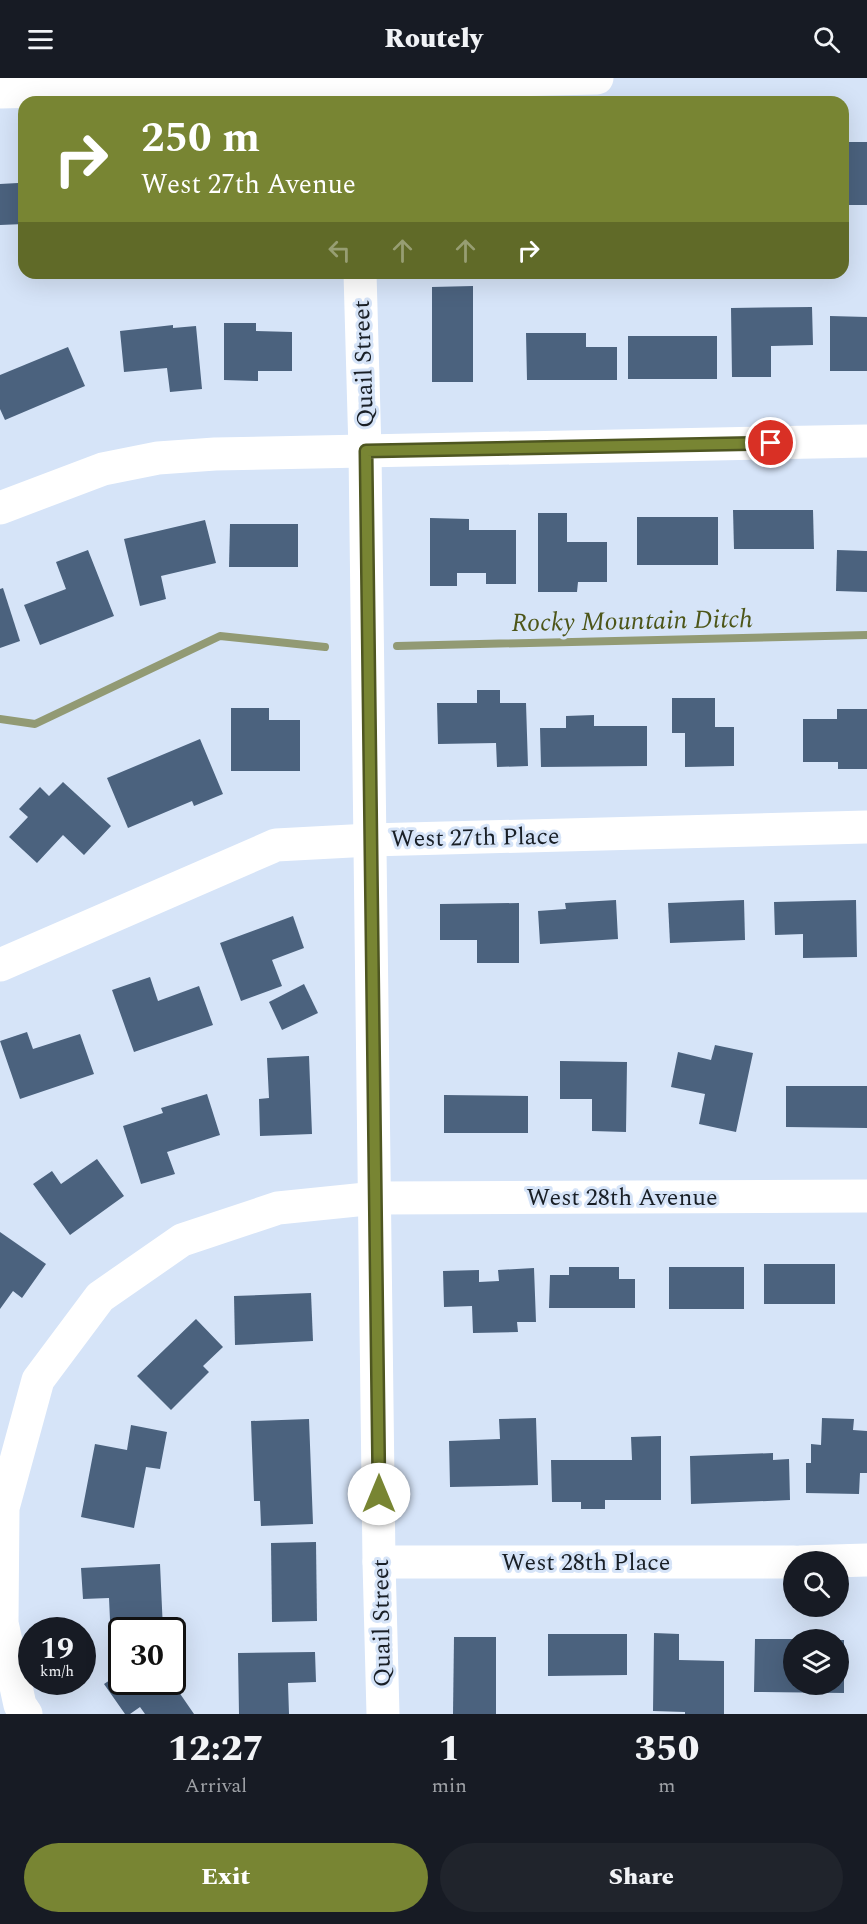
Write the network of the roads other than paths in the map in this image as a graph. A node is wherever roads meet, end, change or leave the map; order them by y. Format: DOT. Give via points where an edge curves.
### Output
graph roads {
  1 [pos="597,78"];
  2 [pos="354,87"];
  3 [pos="0,92"];
  4 [pos="360,279"];
  5 [pos="867,441"];
  6 [pos="366,451"];
  7 [pos="0,508"];
  8 [pos="867,827"];
  9 [pos="370,840"];
  10 [pos="0,965"];
  11 [pos="867,1196"];
  12 [pos="376,1198"];
  13 [pos="1,1508"];
  14 [pos="867,1560"];
  15 [pos="849,1561"];
  16 [pos="379,1562"];
  17 [pos="783,1562"];
  18 [pos="26,1714"];
  19 [pos="383,1714"];
  1 -- 2 [label="street"];
  2 -- 3 [label="street"];
  4 -- 6 [label="street, Quail Street"];
  5 -- 6 [label="street"];
  6 -- 7 [label="street" via="158,458 103,469"];
  6 -- 9 [label="street, Quail Street"];
  8 -- 9 [label="street, West 27th Place"];
  9 -- 10 [label="street, West 27th Place" via="276,845"];
  9 -- 12 [label="street, Quail Street"];
  11 -- 12 [label="street, West 28th Avenue"];
  12 -- 13 [label="street, West 28th Avenue" via="278,1208 182,1240 100,1297 38,1380"];
  12 -- 16 [label="street, Quail Street"];
  13 -- 18 [label="street, West 28th Avenue" via="2,1623 20,1705"];
  14 -- 15 [label="street"];
  16 -- 17 [label="street, West 28th Place"];
  16 -- 19 [label="street, Quail Street"];
}
